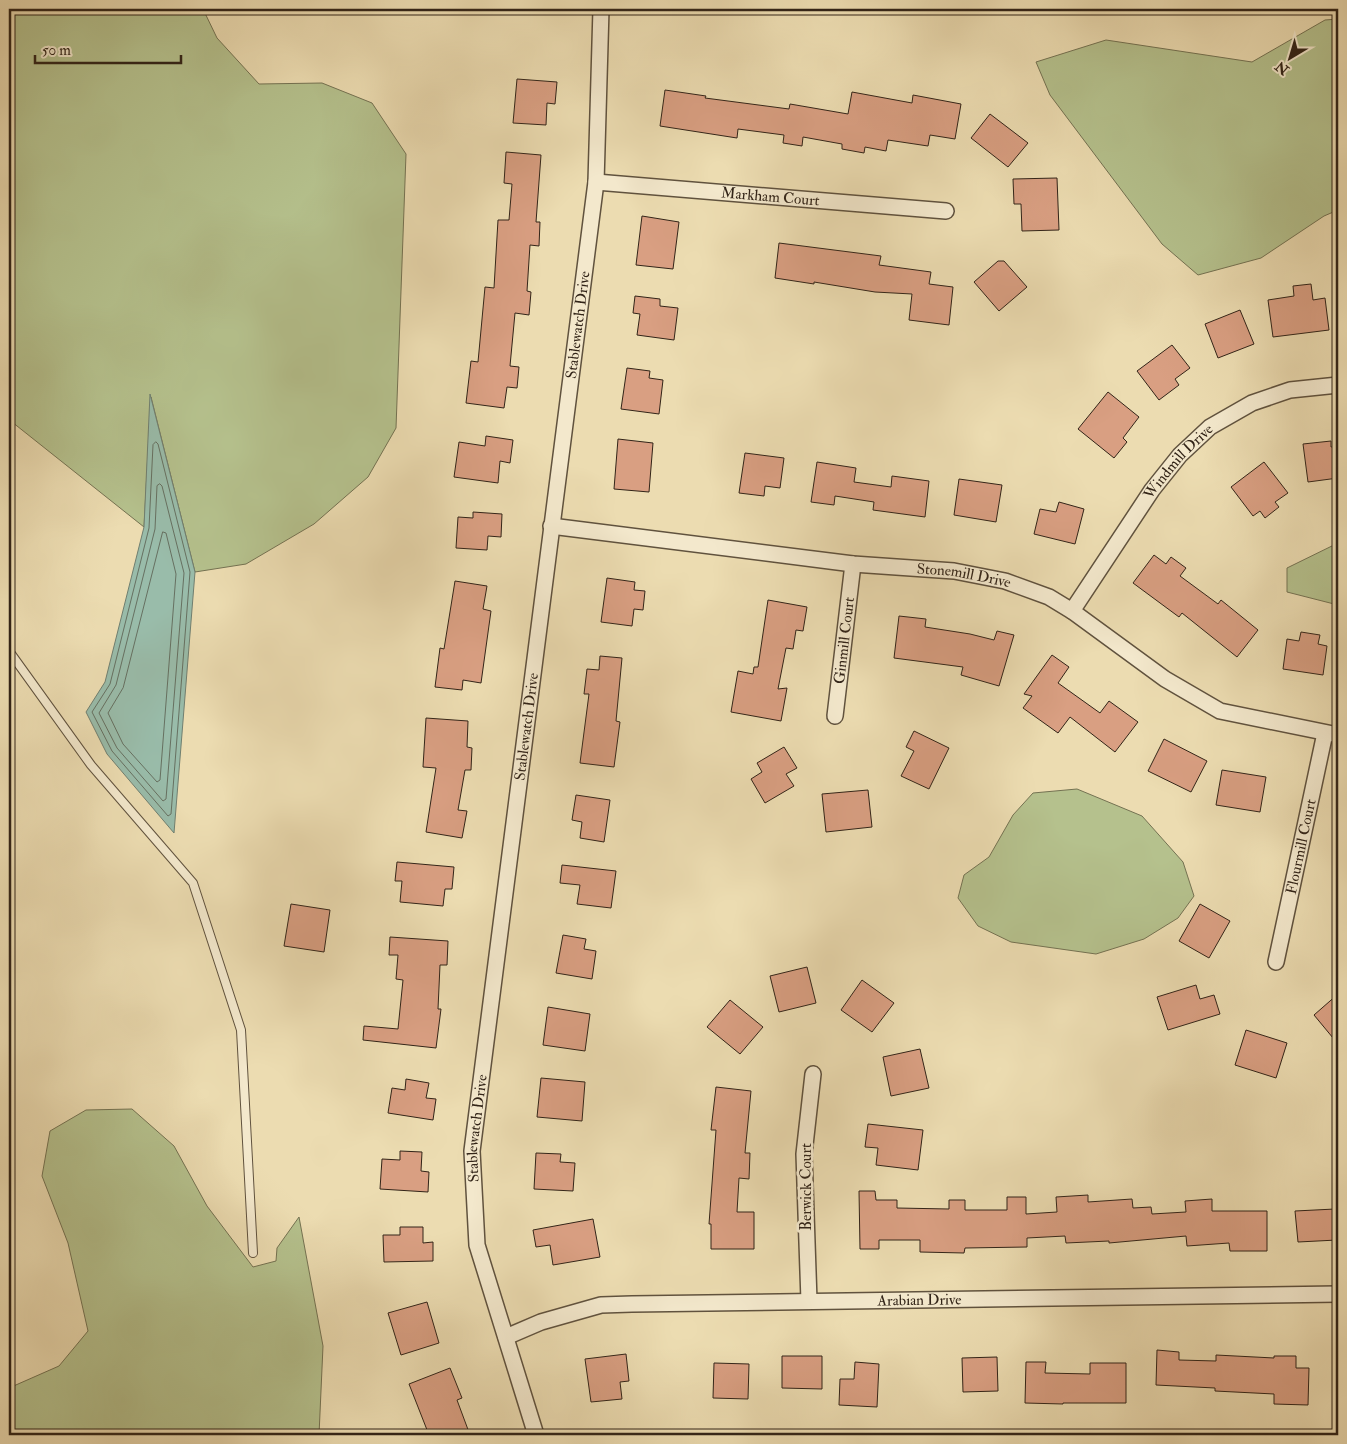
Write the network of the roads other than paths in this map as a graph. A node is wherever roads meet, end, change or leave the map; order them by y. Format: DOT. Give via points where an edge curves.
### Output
graph roads {
  1 [pos="601,9"];
  2 [pos="596,182"];
  3 [pos="946,211"];
  4 [pos="1338,385"];
  5 [pos="551,526"];
  6 [pos="853,564"];
  7 [pos="1072,611"];
  8 [pos="9,651"];
  9 [pos="835,716"];
  10 [pos="1332,734"];
  11 [pos="1276,962"];
  12 [pos="813,1074"];
  13 [pos="253,1253"];
  14 [pos="1338,1294"];
  15 [pos="809,1301"];
  16 [pos="506,1337"];
  17 [pos="536,1435"];
  1 -- 2 [label="street, Stablewatch Drive"];
  2 -- 3 [label="street, Markham Court"];
  2 -- 5 [label="street, Stablewatch Drive"];
  4 -- 7 [label="street, Windmill Drive" via="1290,390 1252,403 1210,427 1180,455 1152,490"];
  5 -- 6 [label="street, Stonemill Drive"];
  5 -- 16 [label="street, Stablewatch Drive" via="472,1151 477,1245"];
  6 -- 7 [label="street, Stonemill Drive" via="954,571 1006,581 1049,597"];
  6 -- 9 [label="street, Ginmill Court"];
  7 -- 10 [label="street, Stonemill Drive" via="1166,679 1220,711"];
  8 -- 13 [label="lane" via="92,765 193,883 241,1030"];
  10 -- 11 [label="street, Flourmill Court"];
  12 -- 15 [label="street, Berwick Court" via="804,1154"];
  14 -- 15 [label="street, Arabian Drive"];
  15 -- 16 [label="street, Arabian Drive" via="601,1306 541,1322"];
  16 -- 17 [label="street, Stablewatch Drive"];
}
